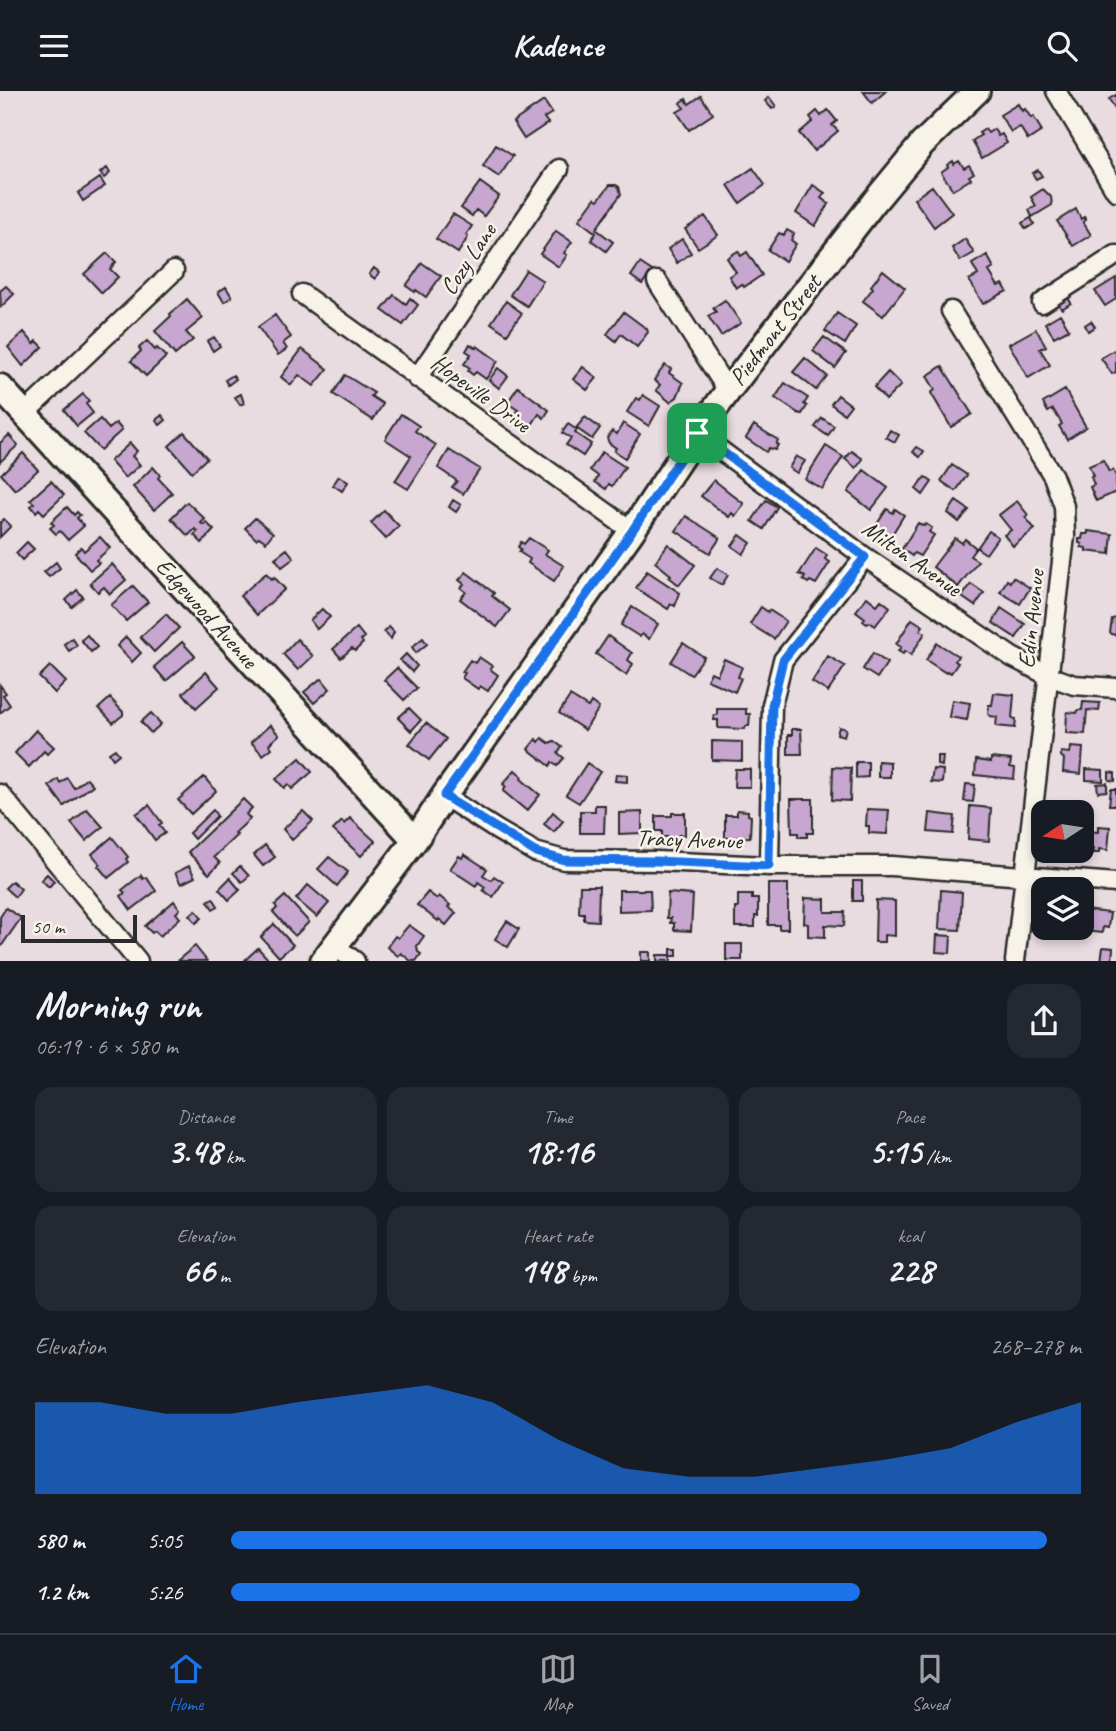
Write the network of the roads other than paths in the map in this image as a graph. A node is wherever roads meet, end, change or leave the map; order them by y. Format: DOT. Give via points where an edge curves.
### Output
graph roads {
  1 [pos="977,91"];
  2 [pos="1056,91"];
  3 [pos="559,169"];
  4 [pos="1116,191"];
  5 [pos="1116,255"];
  6 [pos="174,271"];
  7 [pos="657,281"];
  8 [pos="302,294"];
  9 [pos="1042,303"];
  10 [pos="951,311"];
  11 [pos="417,377"];
  12 [pos="0,387"];
  13 [pos="728,391"];
  14 [pos="25,413"];
  15 [pos="697,433"];
  16 [pos="632,531"];
  17 [pos="865,557"];
  18 [pos="1049,677"];
  19 [pos="1116,688"];
  20 [pos="0,794"];
  21 [pos="444,796"];
  22 [pos="415,840"];
  23 [pos="769,866"];
  24 [pos="1024,876"];
  25 [pos="1116,883"];
  26 [pos="328,953"];
  27 [pos="138,961"];
  28 [pos="355,961"];
  29 [pos="1015,961"];
  1 -- 13 [label="street, Piedmont Street" via="922,144"];
  2 -- 4 [label="street"];
  3 -- 11 [label="street, Cozy Lane"];
  5 -- 9 [label="street"];
  6 -- 14 [label="street"];
  7 -- 13 [label="street"];
  8 -- 11 [label="street, Hopeville Drive"];
  10 -- 18 [label="street, Edin Avenue" via="1053,476 1064,506 1065,536"];
  11 -- 16 [label="street, Hopeville Drive"];
  12 -- 14 [label="street, Edgewood Avenue"];
  13 -- 15 [label="street, Piedmont Street"];
  14 -- 22 [label="street, Edgewood Avenue"];
  15 -- 16 [label="street, Piedmont Street"];
  15 -- 17 [label="street, Milton Avenue"];
  16 -- 21 [label="street, Piedmont Street"];
  17 -- 18 [label="street, Milton Avenue"];
  17 -- 23 [label="street" via="783,660 772,705"];
  18 -- 19 [label="street, Milton Avenue" via="1074,685"];
  18 -- 24 [label="street, Edin Avenue"];
  20 -- 27 [label="street"];
  21 -- 22 [label="street, Piedmont Street"];
  21 -- 23 [label="street, Tracy Avenue" via="535,852 564,860"];
  22 -- 26 [label="street, Piedmont Street"];
  23 -- 24 [label="street, Tracy Avenue" via="892,866"];
  24 -- 25 [label="street, Tracy Avenue"];
  24 -- 29 [label="street, Edin Avenue"];
  26 -- 28 [label="street"];
}
